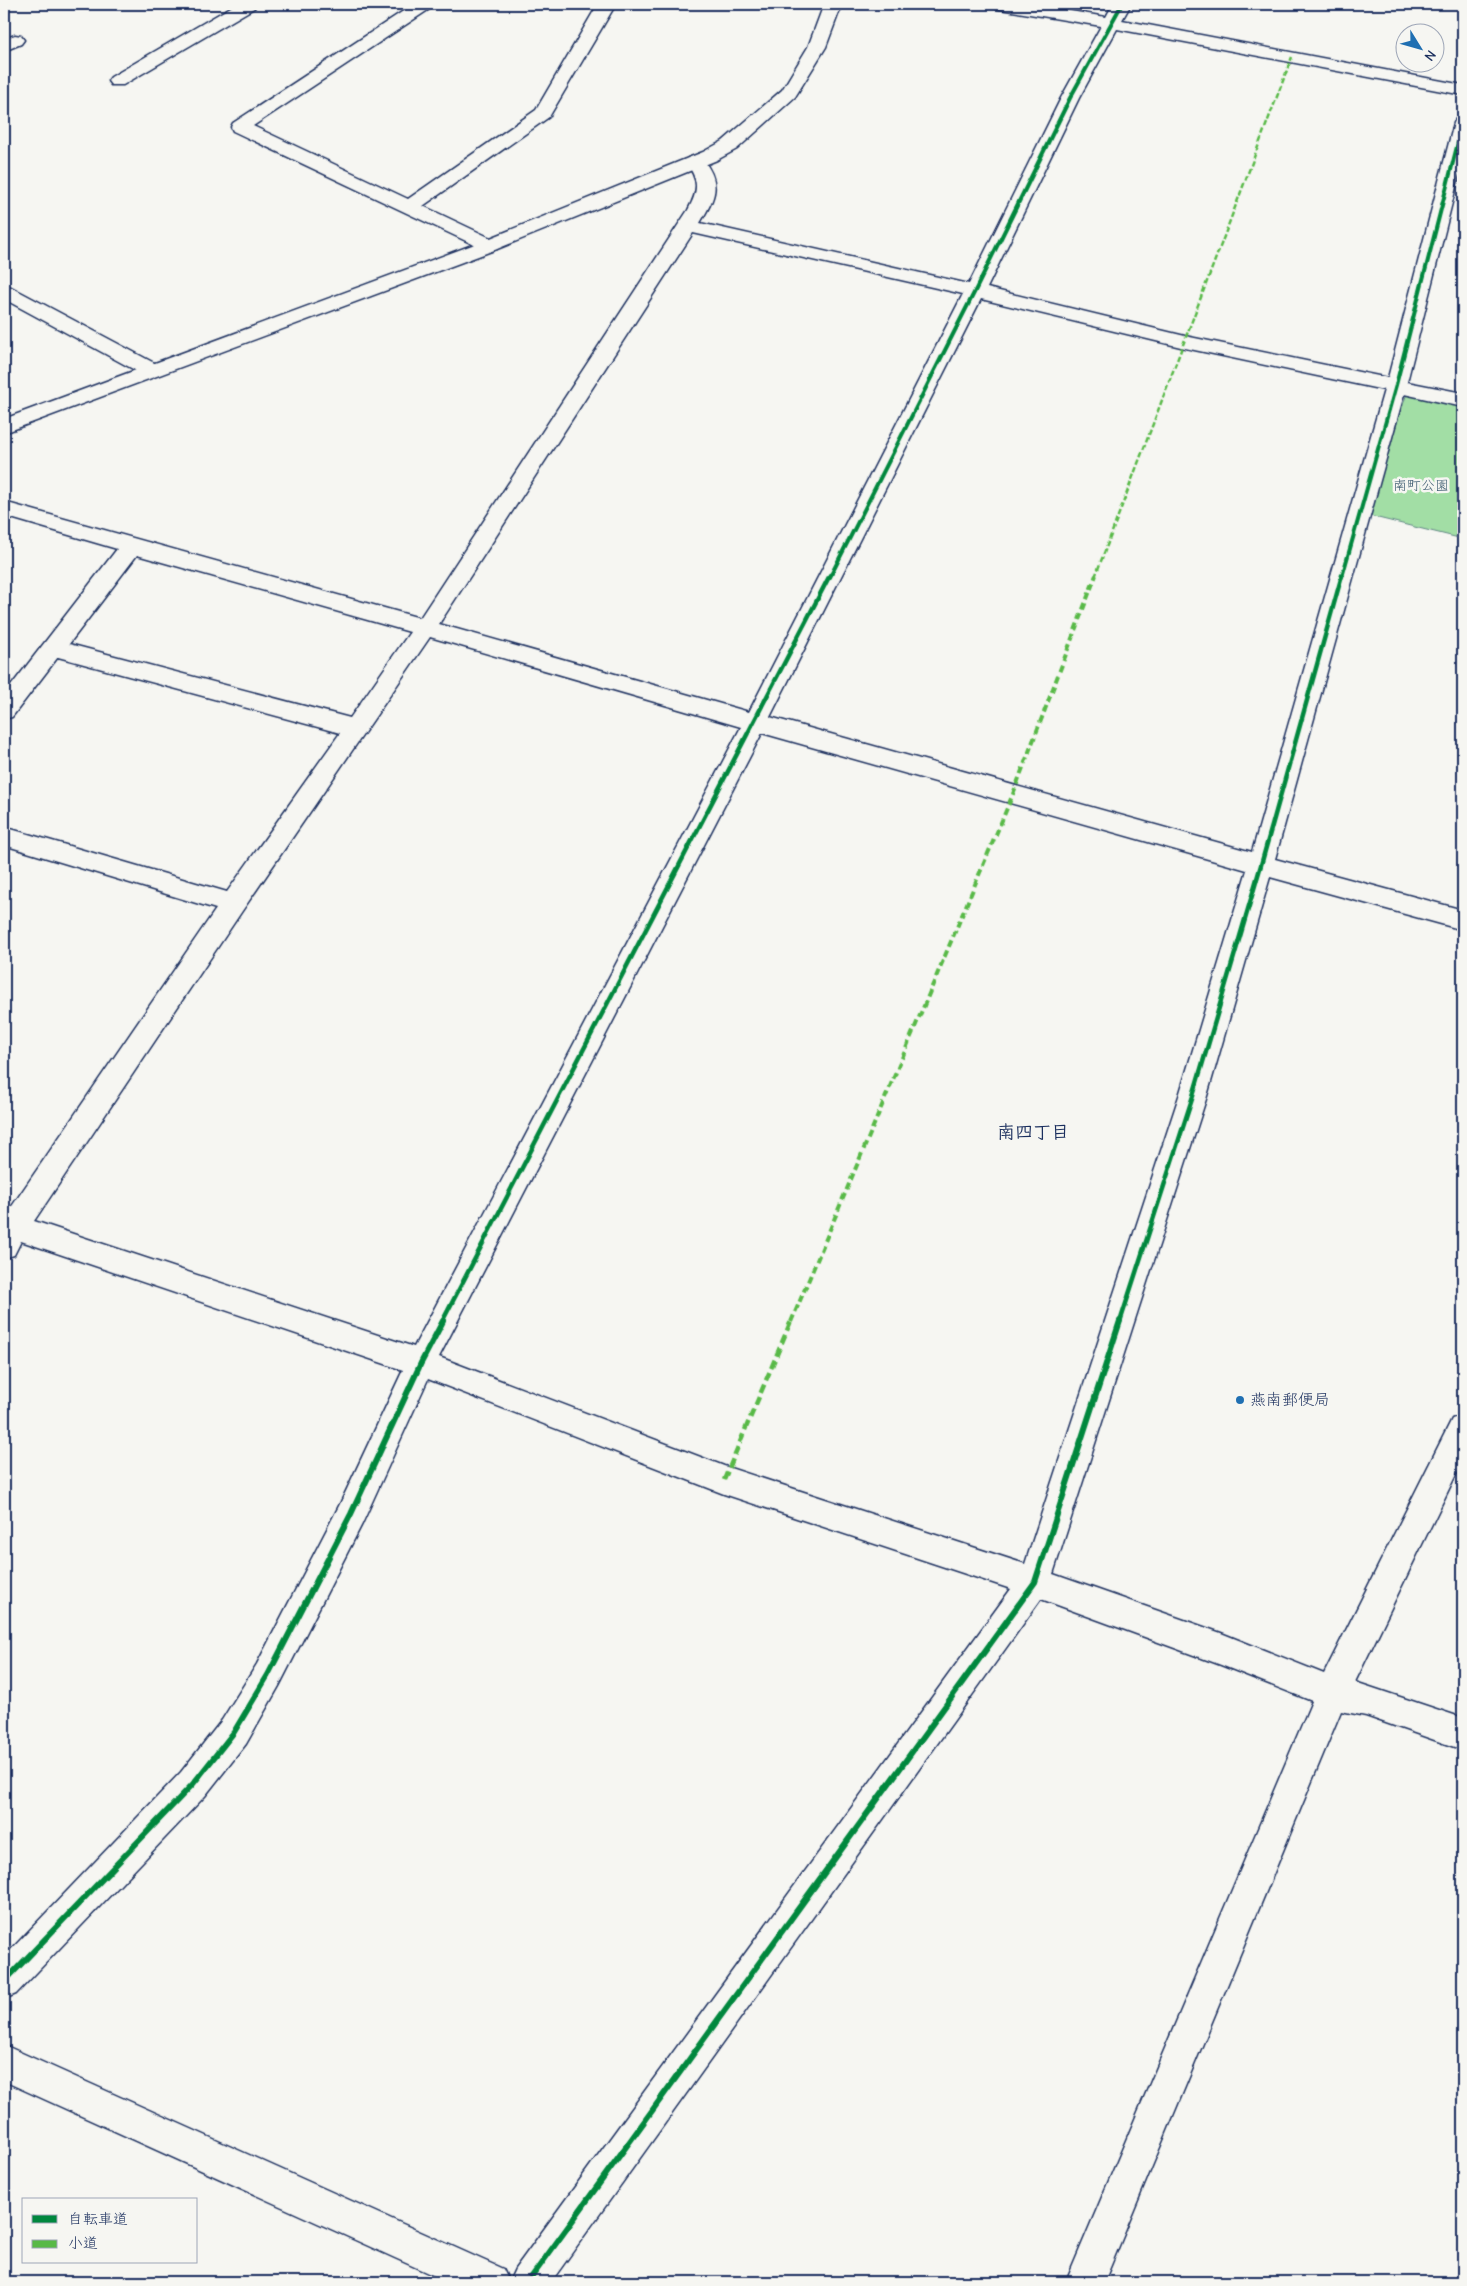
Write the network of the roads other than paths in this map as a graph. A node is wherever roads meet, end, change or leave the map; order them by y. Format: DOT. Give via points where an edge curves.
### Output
graph roads {
  1 [pos="248,4"];
  2 [pos="425,4"];
  3 [pos="607,4"];
  4 [pos="834,4"];
  5 [pos="1000,4"];
  6 [pos="1122,4"];
  7 [pos="1112,23"];
  8 [pos="117,81"];
  9 [pos="1463,90"];
  10 [pos="1463,123"];
  11 [pos="695,162"];
  12 [pos="409,207"];
  13 [pos="688,226"];
  14 [pos="490,245"];
  15 [pos="4,290"];
  16 [pos="975,291"];
  17 [pos="152,370"];
  18 [pos="1396,385"];
  19 [pos="1463,400"];
  20 [pos="4,426"];
  21 [pos="4,509"];
  22 [pos="131,547"];
  23 [pos="425,628"];
  24 [pos="53,648"];
  25 [pos="4,711"];
  26 [pos="755,723"];
  27 [pos="355,728"];
  28 [pos="4,836"];
  29 [pos="1261,865"];
  30 [pos="233,904"];
  31 [pos="1463,920"];
  32 [pos="7,1232"];
  33 [pos="421,1363"];
  34 [pos="1463,1429"];
  35 [pos="1035,1582"];
  36 [pos="1332,1694"];
  37 [pos="1463,1734"];
  38 [pos="4,1982"];
  39 [pos="4,2063"];
  40 [pos="490,2282"];
  41 [pos="528,2282"];
  42 [pos="1085,2282"];
  1 -- 8 [label="street"];
  2 -- 12 [label="street" via="240,127"];
  3 -- 12 [label="street" via="543,113"];
  4 -- 11 [label="street" via="817,46 788,94 730,144"];
  5 -- 7 [label="street"];
  6 -- 7 [label="street"];
  7 -- 9 [label="street"];
  7 -- 16 [label="street" via="1070,98"];
  10 -- 18 [label="street"];
  11 -- 13 [label="street" via="704,172 707,183 702,203"];
  11 -- 14 [label="street"];
  12 -- 14 [label="street"];
  13 -- 16 [label="street"];
  13 -- 23 [label="street"];
  14 -- 17 [label="street"];
  15 -- 17 [label="street"];
  16 -- 18 [label="street" via="1185,342"];
  16 -- 26 [label="street"];
  17 -- 20 [label="street"];
  18 -- 19 [label="street"];
  18 -- 29 [label="street"];
  21 -- 22 [label="street"];
  22 -- 23 [label="street"];
  22 -- 24 [label="street"];
  23 -- 26 [label="street"];
  23 -- 27 [label="street"];
  24 -- 25 [label="street"];
  24 -- 27 [label="street"];
  26 -- 29 [label="street"];
  26 -- 33 [label="street"];
  27 -- 30 [label="street"];
  28 -- 30 [label="street"];
  29 -- 31 [label="street"];
  29 -- 35 [label="street" via="1193,1096"];
  30 -- 32 [label="street"];
  32 -- 33 [label="street"];
  33 -- 35 [label="street" via="724,1480"];
  33 -- 38 [label="street" via="351,1514 268,1675 234,1732 194,1784"];
  34 -- 36 [label="street"];
  35 -- 36 [label="street" via="1222,1649"];
  35 -- 41 [label="street"];
  36 -- 37 [label="street" via="1366,1700"];
  36 -- 42 [label="street"];
  39 -- 40 [label="street"];
}
